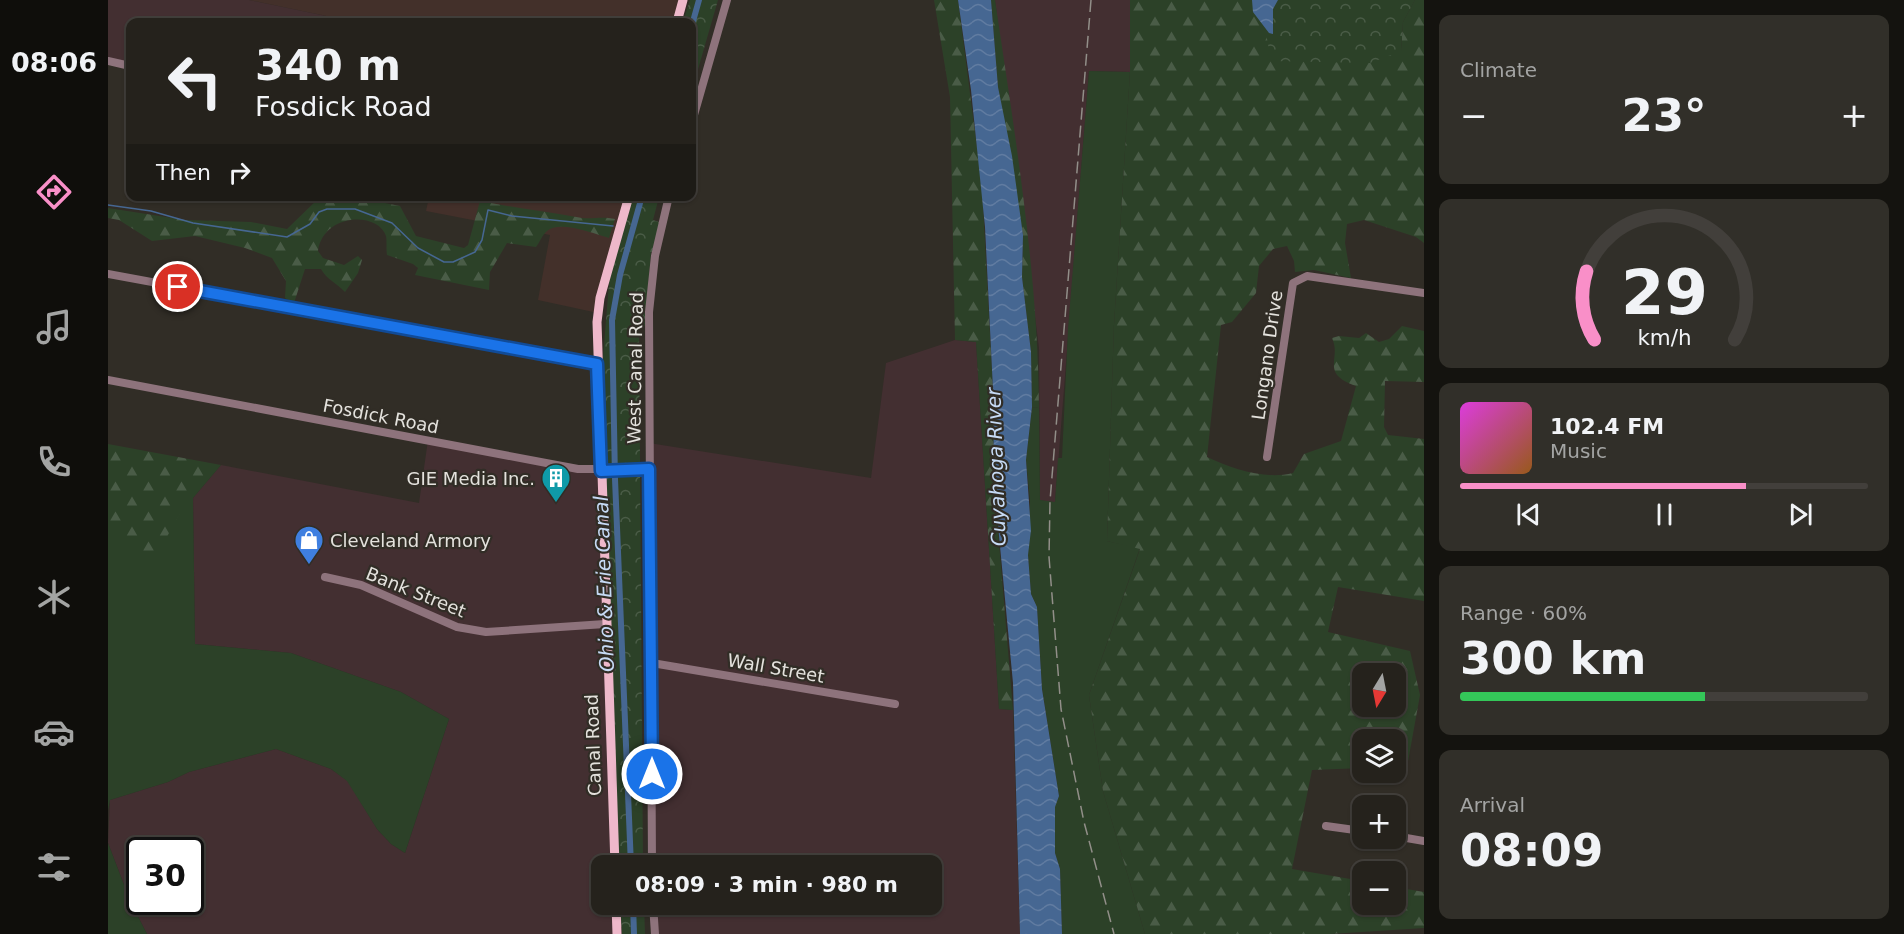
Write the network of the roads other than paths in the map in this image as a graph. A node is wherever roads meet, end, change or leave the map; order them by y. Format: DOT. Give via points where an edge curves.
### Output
graph roads {
  1 [pos="683,0"];
  2 [pos="727,0"];
  3 [pos="678,18"];
  4 [pos="108,61"];
  5 [pos="126,65"];
  6 [pos="696,108"];
  7 [pos="628,201"];
  8 [pos="668,201"];
  9 [pos="108,274"];
  10 [pos="1424,293"];
  11 [pos="597,364"];
  12 [pos="108,380"];
  13 [pos="1267,457"];
  14 [pos="649,469"];
  15 [pos="605,471"];
  16 [pos="324,577"];
  17 [pos="605,624"];
  18 [pos="652,663"];
  19 [pos="895,704"];
  20 [pos="1326,826"];
  21 [pos="1352,830"];
  22 [pos="1406,838"];
  23 [pos="1424,841"];
  24 [pos="615,855"];
  25 [pos="654,855"];
  26 [pos="616,915"];
  27 [pos="654,915"];
  28 [pos="617,934"];
  29 [pos="655,934"];
  1 -- 3 [label="main road"];
  2 -- 6 [label="street"];
  4 -- 5 [label="street"];
  7 -- 11 [label="main road, Canal Road" via="600,298"];
  8 -- 14 [label="street, West Canal Road" via="655,256 649,312"];
  9 -- 11 [label="street"];
  10 -- 13 [label="street, Longano Drive" via="1306,276 1293,283"];
  11 -- 15 [label="main road, Canal Road"];
  12 -- 15 [label="street, Fosdick Road"];
  14 -- 15 [label="street, Fosdick Road"];
  14 -- 18 [label="street, West Canal Road"];
  15 -- 17 [label="main road, Canal Road"];
  16 -- 17 [label="street, Bank Street" via="361,585 457,627 486,632"];
  17 -- 24 [label="main road, Canal Road"];
  18 -- 19 [label="street, Wall Street"];
  18 -- 25 [label="street, West Canal Road"];
  20 -- 21 [label="street"];
  22 -- 23 [label="street"];
  26 -- 28 [label="main road"];
  27 -- 29 [label="street"];
}
